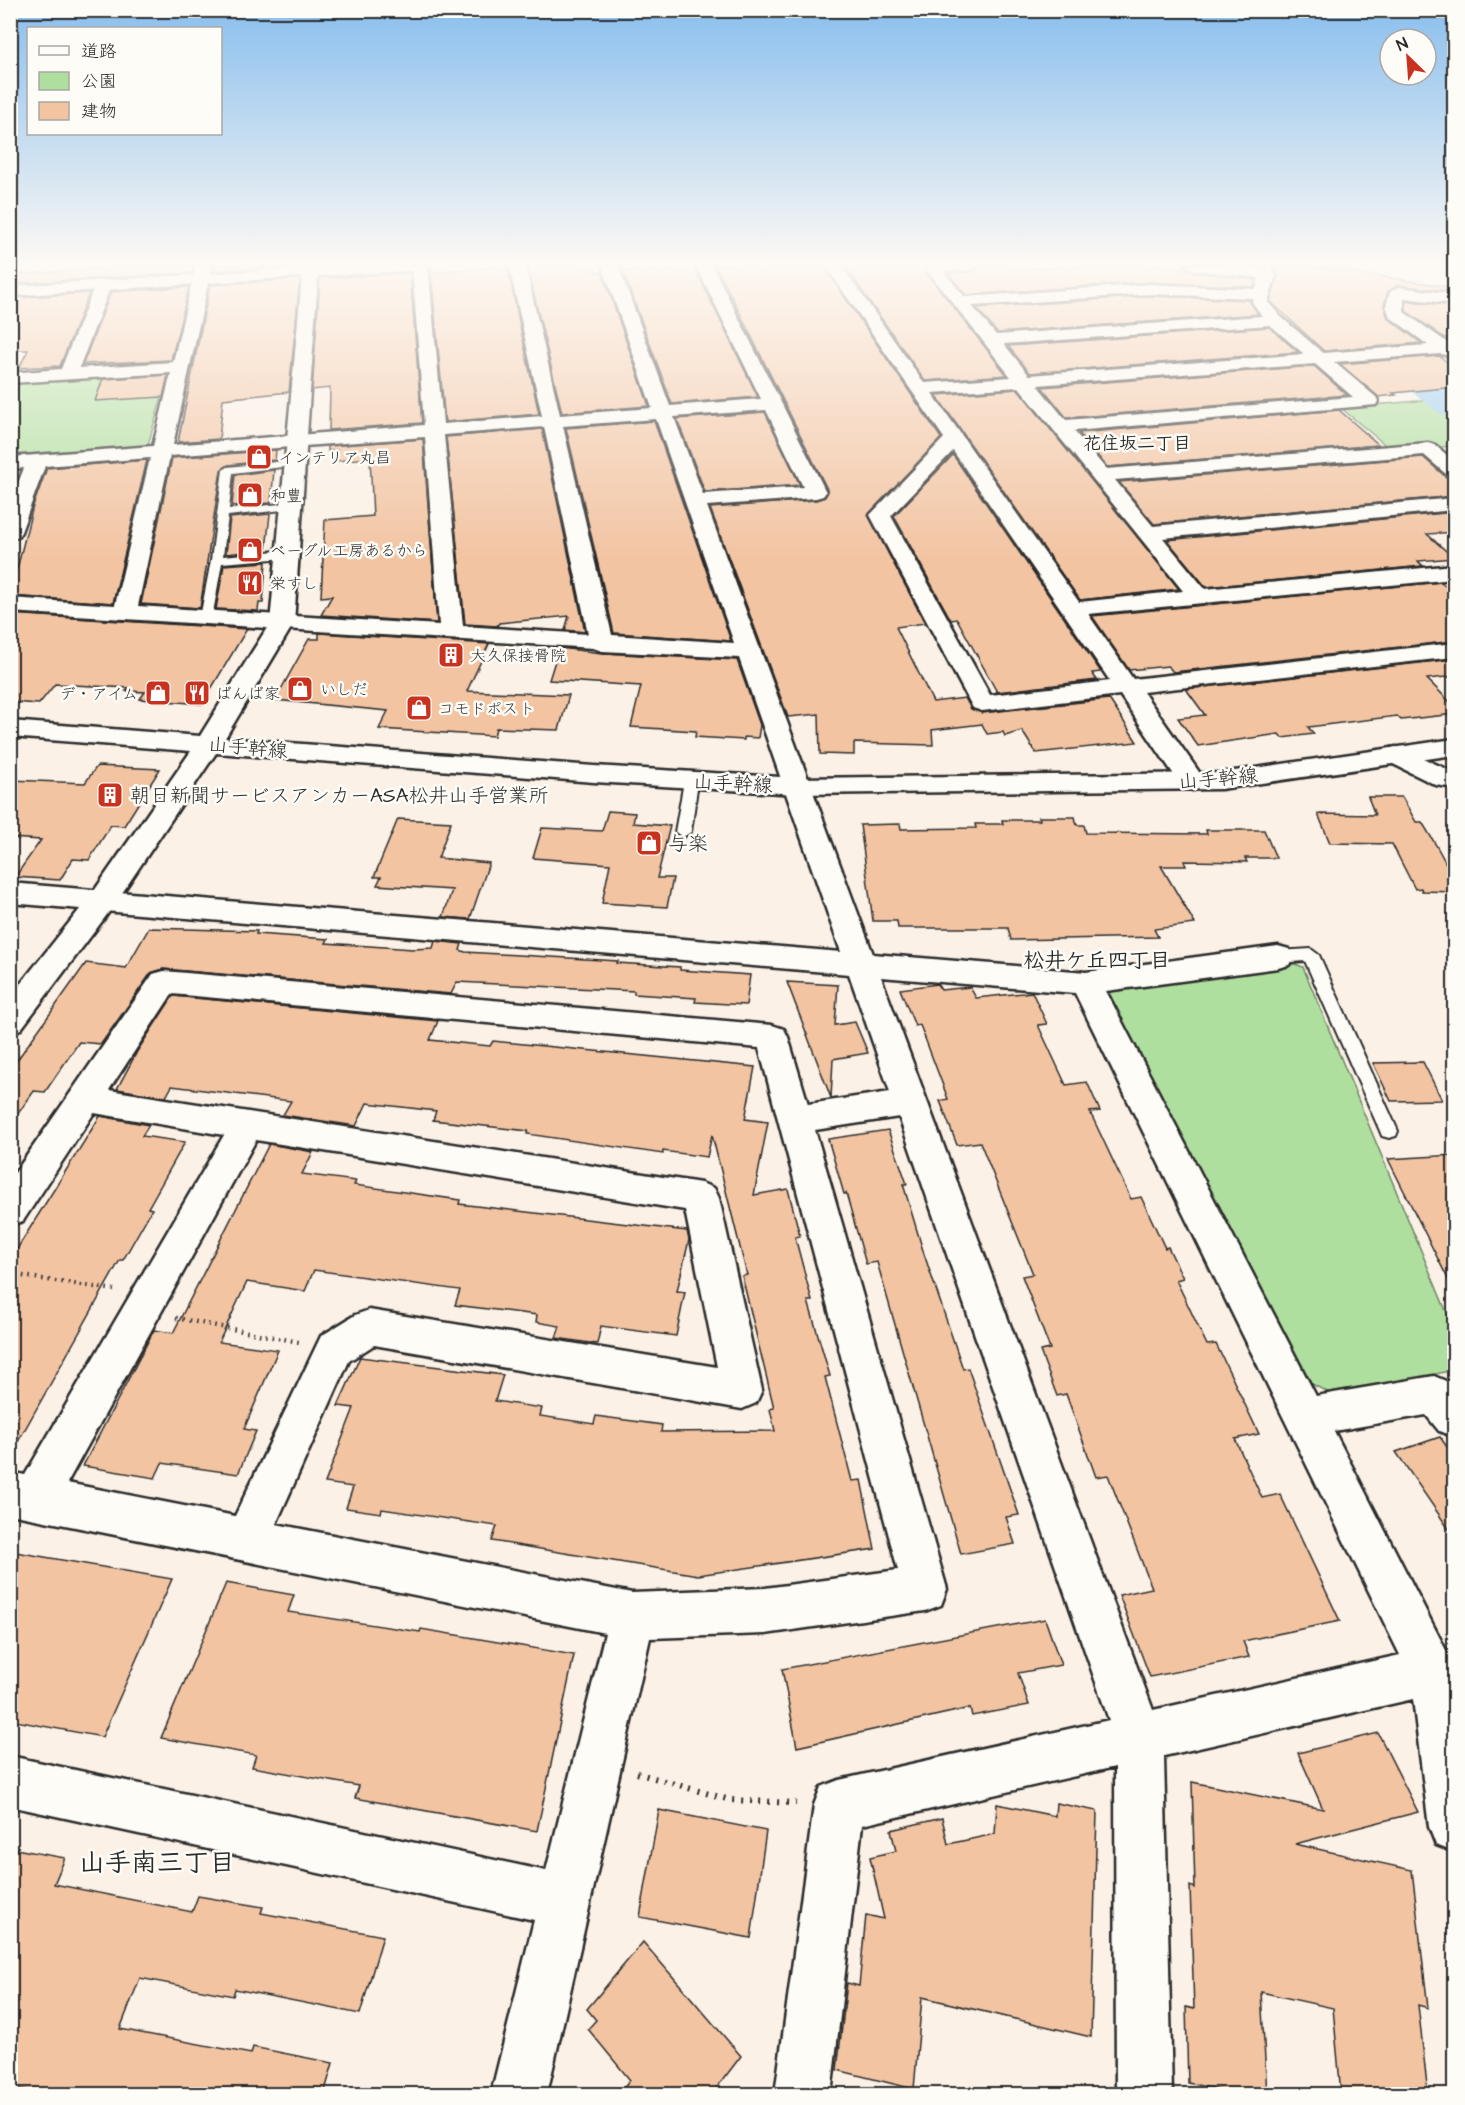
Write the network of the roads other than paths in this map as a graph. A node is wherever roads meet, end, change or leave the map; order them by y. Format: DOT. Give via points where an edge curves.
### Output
graph roads {
  1 [pos="73,363"];
  2 [pos="182,363"];
  3 [pos="303,363"];
  4 [pos="429,363"];
  5 [pos="539,363"];
  6 [pos="645,363"];
  7 [pos="752,363"];
  8 [pos="901,363"];
  9 [pos="1010,363"];
  10 [pos="1259,363"];
  11 [pos="1333,363"];
  12 [pos="181,367"];
  13 [pos="69,374"];
  14 [pos="10,378"];
  15 [pos="1024,381"];
  16 [pos="919,389"];
  17 [pos="772,404"];
  18 [pos="663,412"];
  19 [pos="552,421"];
  20 [pos="1061,426"];
  21 [pos="434,430"];
  22 [pos="954,439"];
  23 [pos="297,441"];
  24 [pos="162,451"];
  25 [pos="37,460"];
  26 [pos="10,462"];
  27 [pos="295,464"];
  28 [pos="1455,471"];
  29 [pos="1100,475"];
  30 [pos="695,501"];
  31 [pos="1455,504"];
  32 [pos="291,506"];
  33 [pos="222,513"];
  34 [pos="10,532"];
  35 [pos="1148,533"];
  36 [pos="287,554"];
  37 [pos="217,560"];
  38 [pos="1455,572"];
  39 [pos="1199,597"];
  40 [pos="10,605"];
  41 [pos="1073,609"];
  42 [pos="125,612"];
  43 [pos="206,618"];
  44 [pos="282,623"];
  45 [pos="452,634"];
  46 [pos="602,644"];
  47 [pos="1455,650"];
  48 [pos="749,651"];
  49 [pos="1127,687"];
  50 [pos="10,729"];
  51 [pos="209,744"];
  52 [pos="1455,747"];
  53 [pos="1396,755"];
  54 [pos="1455,780"];
  55 [pos="691,781"];
  56 [pos="1193,782"];
  57 [pos="797,786"];
  58 [pos="683,832"];
  59 [pos="10,893"];
  60 [pos="102,901"];
  61 [pos="1278,957"];
  62 [pos="861,964"];
  63 [pos="1086,982"];
  64 [pos="10,1021"];
  65 [pos="86,1099"];
  66 [pos="911,1102"];
  67 [pos="793,1120"];
  68 [pos="247,1125"];
  69 [pos="1389,1131"];
  70 [pos="10,1210"];
  71 [pos="1305,1417"];
  72 [pos="1455,1418"];
  73 [pos="23,1495"];
  74 [pos="246,1541"];
  75 [pos="633,1616"];
  76 [pos="1433,1671"];
  77 [pos="1138,1737"];
  78 [pos="10,1781"];
  79 [pos="1455,1827"];
  80 [pos="565,1901"];
  81 [pos="519,2094"];
  82 [pos="803,2094"];
  83 [pos="1144,2094"];
  1 -- 13 [label="street"];
  2 -- 12 [label="street"];
  3 -- 23 [label="street"];
  4 -- 21 [label="street"];
  5 -- 19 [label="street"];
  6 -- 18 [label="street"];
  7 -- 17 [label="street"];
  8 -- 16 [label="street"];
  9 -- 15 [label="street"];
  10 -- 15 [label="street"];
  11 -- 20 [label="street" via="1369,401"];
  12 -- 13 [label="street"];
  12 -- 24 [label="street"];
  13 -- 14 [label="street"];
  15 -- 16 [label="street"];
  15 -- 20 [label="street"];
  16 -- 22 [label="street"];
  17 -- 18 [label="street"];
  17 -- 30 [label="street" via="816,492"];
  18 -- 19 [label="street"];
  18 -- 30 [label="street"];
  19 -- 21 [label="street"];
  19 -- 46 [label="street"];
  20 -- 29 [label="street"];
  21 -- 23 [label="street"];
  21 -- 45 [label="street"];
  22 -- 41 [label="street"];
  22 -- 49 [label="street" via="880,515 982,703"];
  23 -- 24 [label="street"];
  23 -- 27 [label="street"];
  24 -- 25 [label="street"];
  24 -- 42 [label="street"];
  25 -- 26 [label="street"];
  25 -- 34 [label="street"];
  27 -- 32 [label="street"];
  27 -- 33 [label="lane" via="228,470"];
  28 -- 29 [label="street" via="1428,449"];
  29 -- 35 [label="street"];
  30 -- 48 [label="street"];
  31 -- 35 [label="street"];
  32 -- 33 [label="lane"];
  32 -- 36 [label="street"];
  33 -- 37 [label="lane"];
  35 -- 39 [label="street"];
  36 -- 37 [label="lane"];
  36 -- 44 [label="street"];
  37 -- 43 [label="lane"];
  38 -- 39 [label="street"];
  39 -- 41 [label="street"];
  40 -- 42 [label="street"];
  41 -- 49 [label="street"];
  42 -- 43 [label="street"];
  43 -- 44 [label="street"];
  44 -- 45 [label="street"];
  44 -- 51 [label="street"];
  45 -- 46 [label="street"];
  46 -- 48 [label="street"];
  47 -- 49 [label="street"];
  48 -- 57 [label="street"];
  49 -- 56 [label="street"];
  50 -- 51 [label="street, 山手幹線"];
  51 -- 55 [label="street, 山手幹線"];
  51 -- 60 [label="street"];
  52 -- 53 [label="street, 山手幹線"];
  53 -- 54 [label="street"];
  53 -- 56 [label="street, 山手幹線"];
  55 -- 57 [label="street, 山手幹線"];
  55 -- 58 [label="lane"];
  56 -- 57 [label="street, 山手幹線"];
  57 -- 62 [label="street"];
  59 -- 60 [label="street"];
  60 -- 62 [label="street"];
  60 -- 64 [label="street"];
  61 -- 63 [label="street"];
  61 -- 69 [label="lane" via="1311,955"];
  62 -- 63 [label="street"];
  62 -- 66 [label="street"];
  63 -- 71 [label="street"];
  65 -- 67 [label="street" via="164,982 772,1037"];
  65 -- 68 [label="street"];
  65 -- 70 [label="street"];
  66 -- 67 [label="street"];
  66 -- 77 [label="street"];
  67 -- 75 [label="street" via="925,1589 765,1611"];
  68 -- 73 [label="street" via="146,1304"];
  68 -- 74 [label="street" via="701,1198 742,1390 369,1327 335,1348"];
  71 -- 72 [label="street" via="1434,1395"];
  71 -- 76 [label="street"];
  73 -- 74 [label="street"];
  74 -- 75 [label="street"];
  75 -- 80 [label="street"];
  76 -- 77 [label="street"];
  76 -- 79 [label="street"];
  77 -- 82 [label="street" via="839,1805"];
  77 -- 83 [label="street"];
  78 -- 80 [label="street"];
  80 -- 81 [label="street"];
}
